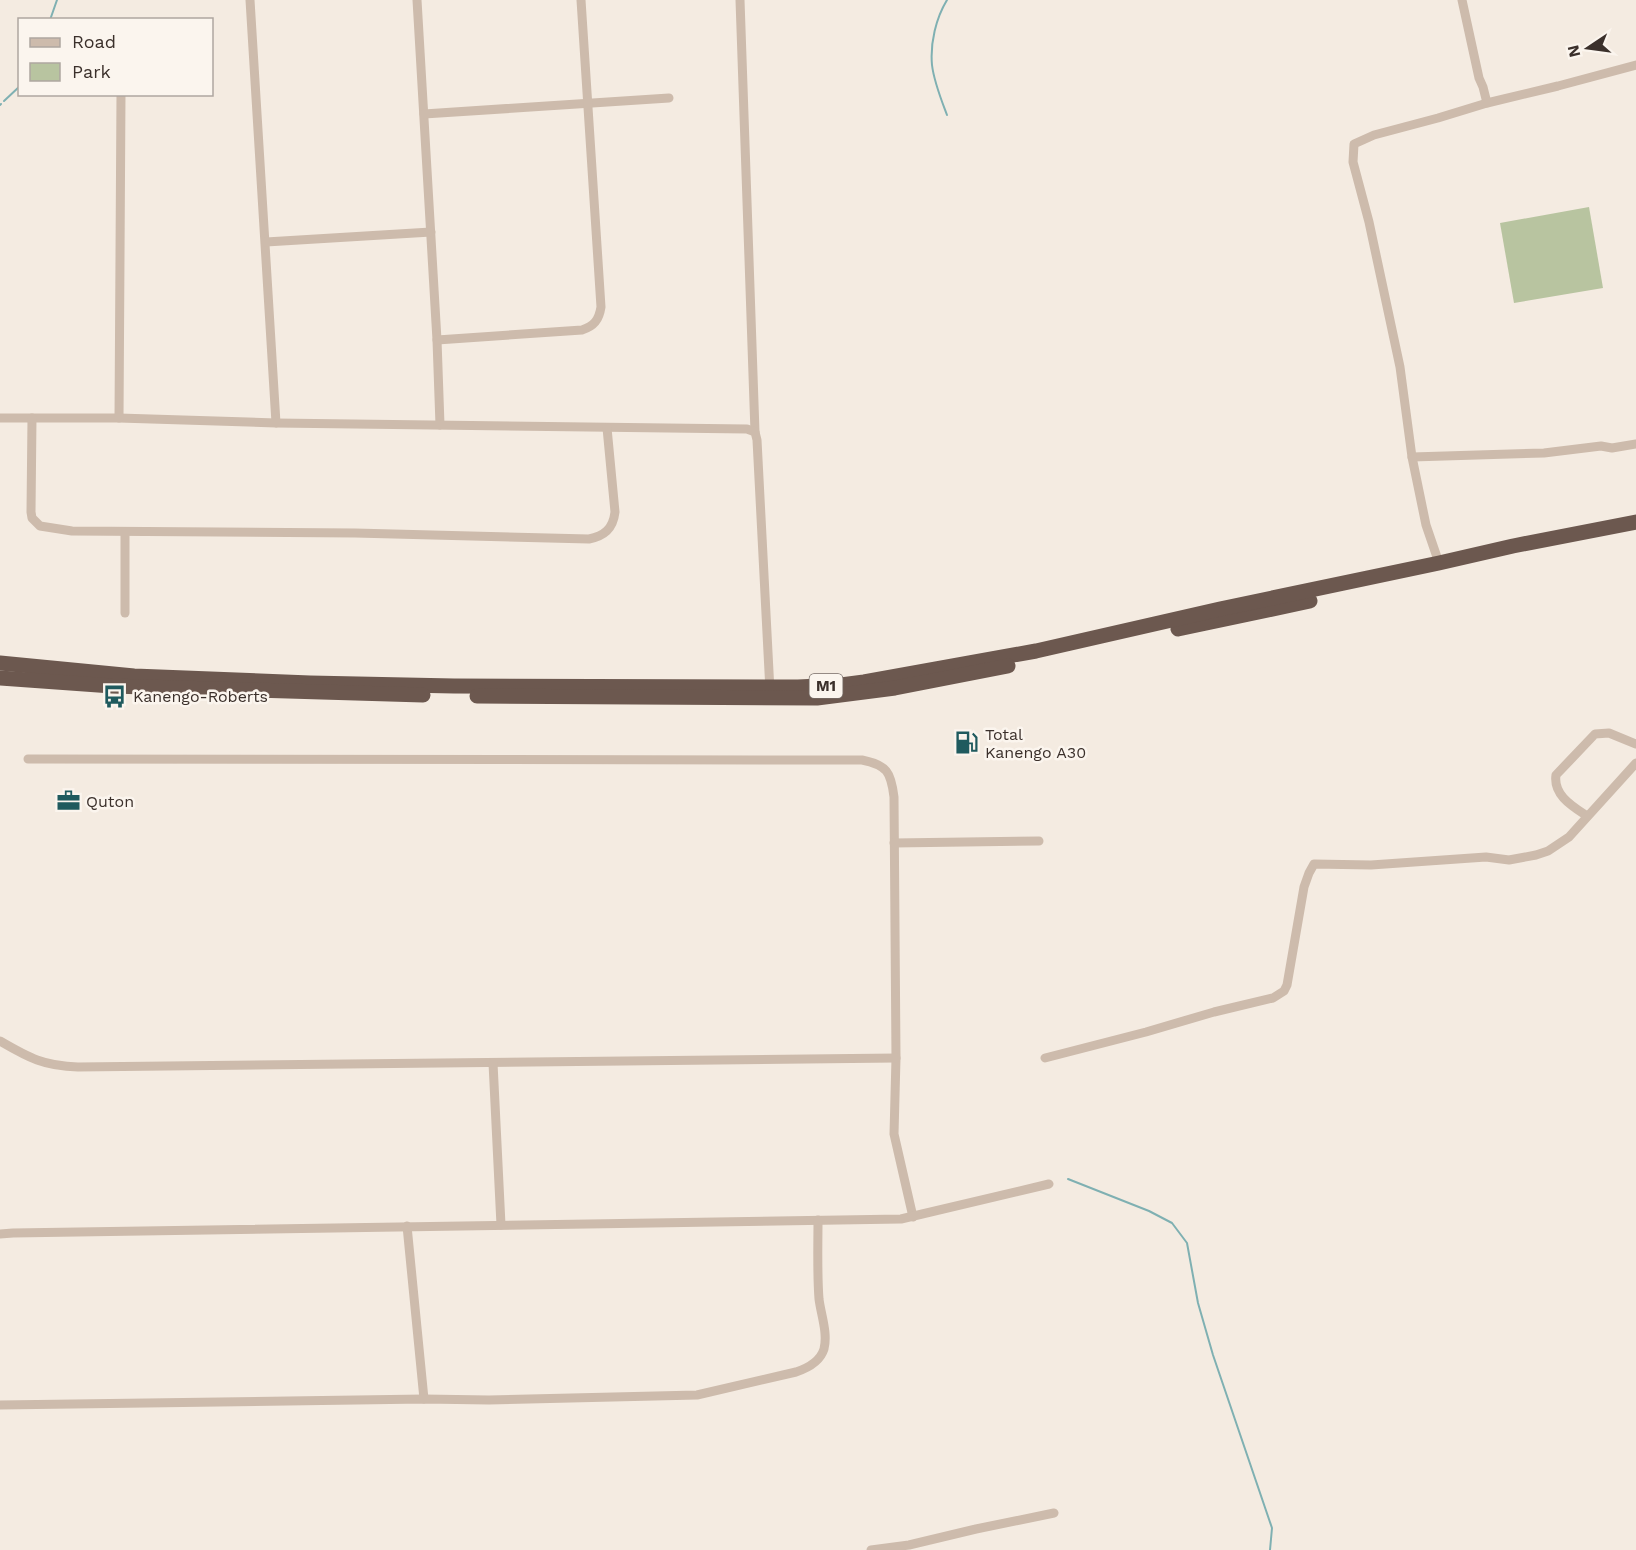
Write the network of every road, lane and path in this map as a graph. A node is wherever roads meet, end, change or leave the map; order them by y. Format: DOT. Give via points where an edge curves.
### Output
graph roads {
  1 [pos="250,0"];
  2 [pos="417,0"];
  3 [pos="581,0"];
  4 [pos="740,0"];
  5 [pos="1462,0"];
  6 [pos="1636,65"];
  7 [pos="121,96"];
  8 [pos="669,98"];
  9 [pos="587,103"];
  10 [pos="1487,103"];
  11 [pos="424,114"];
  12 [pos="431,232"];
  13 [pos="266,242"];
  14 [pos="437,340"];
  15 [pos="0,418"];
  16 [pos="32,418"];
  17 [pos="118,418"];
  18 [pos="276,423"];
  19 [pos="440,424"];
  20 [pos="607,428"];
  21 [pos="754,432"];
  22 [pos="1636,444"];
  23 [pos="1412,457"];
  24 [pos="1636,522"];
  25 [pos="1636,531"];
  26 [pos="125,532"];
  27 [pos="1439,564"];
  28 [pos="125,613"];
  29 [pos="0,663"];
  30 [pos="0,678"];
  31 [pos="771,693"];
  32 [pos="1636,744"];
  33 [pos="28,759"];
  34 [pos="1636,763"];
  35 [pos="1587,816"];
  36 [pos="1039,842"];
  37 [pos="894,843"];
  38 [pos="0,1041"];
  39 [pos="896,1058"];
  40 [pos="1045,1058"];
  41 [pos="493,1063"];
  42 [pos="1049,1184"];
  43 [pos="913,1217"];
  44 [pos="818,1220"];
  45 [pos="501,1225"];
  46 [pos="407,1226"];
  47 [pos="0,1234"];
  48 [pos="424,1399"];
  49 [pos="0,1406"];
  50 [pos="1053,1513"];
  51 [pos="871,1550"];
  1 -- 13 [label="street"];
  2 -- 11 [label="street"];
  3 -- 9 [label="street"];
  4 -- 21 [label="street"];
  5 -- 10 [label="street"];
  6 -- 10 [label="street"];
  7 -- 17 [label="street"];
  8 -- 9 [label="street"];
  9 -- 11 [label="street"];
  9 -- 14 [label="street" via="601,308 595,323 582,330"];
  10 -- 23 [label="street" via="1354,144 1353,162 1396,347"];
  11 -- 12 [label="street"];
  12 -- 13 [label="street"];
  12 -- 14 [label="street"];
  13 -- 18 [label="street"];
  14 -- 19 [label="street"];
  15 -- 16 [label="street"];
  16 -- 17 [label="street"];
  16 -- 26 [label="street" via="32,518 47,528"];
  17 -- 18 [label="street"];
  18 -- 19 [label="street"];
  19 -- 20 [label="street"];
  20 -- 21 [label="street" via="739,428"];
  20 -- 26 [label="street" via="615,512 610,528 598,537"];
  21 -- 31 [label="street" via="758,440"];
  22 -- 23 [label="street" via="1544,453"];
  23 -- 27 [label="street" via="1426,525"];
  24 -- 27 [label="highway, M1"];
  25 -- 31 [label="highway, M1" via="962,676 817,698"];
  26 -- 28 [label="street"];
  27 -- 31 [label="highway, M1" via="1036,651 841,685"];
  29 -- 31 [label="highway, M1" via="134,676 310,683"];
  30 -- 31 [label="highway, M1" via="373,695"];
  32 -- 35 [label="street" via="1609,733 1595,734 1556,775 1557,791"];
  33 -- 37 [label="street" via="862,760 880,765 889,773 894,797"];
  34 -- 35 [label="street"];
  35 -- 40 [label="street" via="1569,837 1548,851 1509,860 1486,857 1371,865 1314,864 1304,887 1287,985 1279,995"];
  36 -- 37 [label="street"];
  37 -- 39 [label="street"];
  38 -- 41 [label="street" via="35,1060 64,1067"];
  39 -- 41 [label="street"];
  39 -- 43 [label="street" via="894,1134"];
  41 -- 45 [label="street"];
  42 -- 43 [label="street"];
  43 -- 44 [label="street"];
  44 -- 45 [label="street"];
  44 -- 48 [label="street" via="824,1350 804,1369 697,1395"];
  45 -- 46 [label="street"];
  46 -- 47 [label="street"];
  46 -- 48 [label="street"];
  48 -- 49 [label="street"];
  50 -- 51 [label="street"];
}
